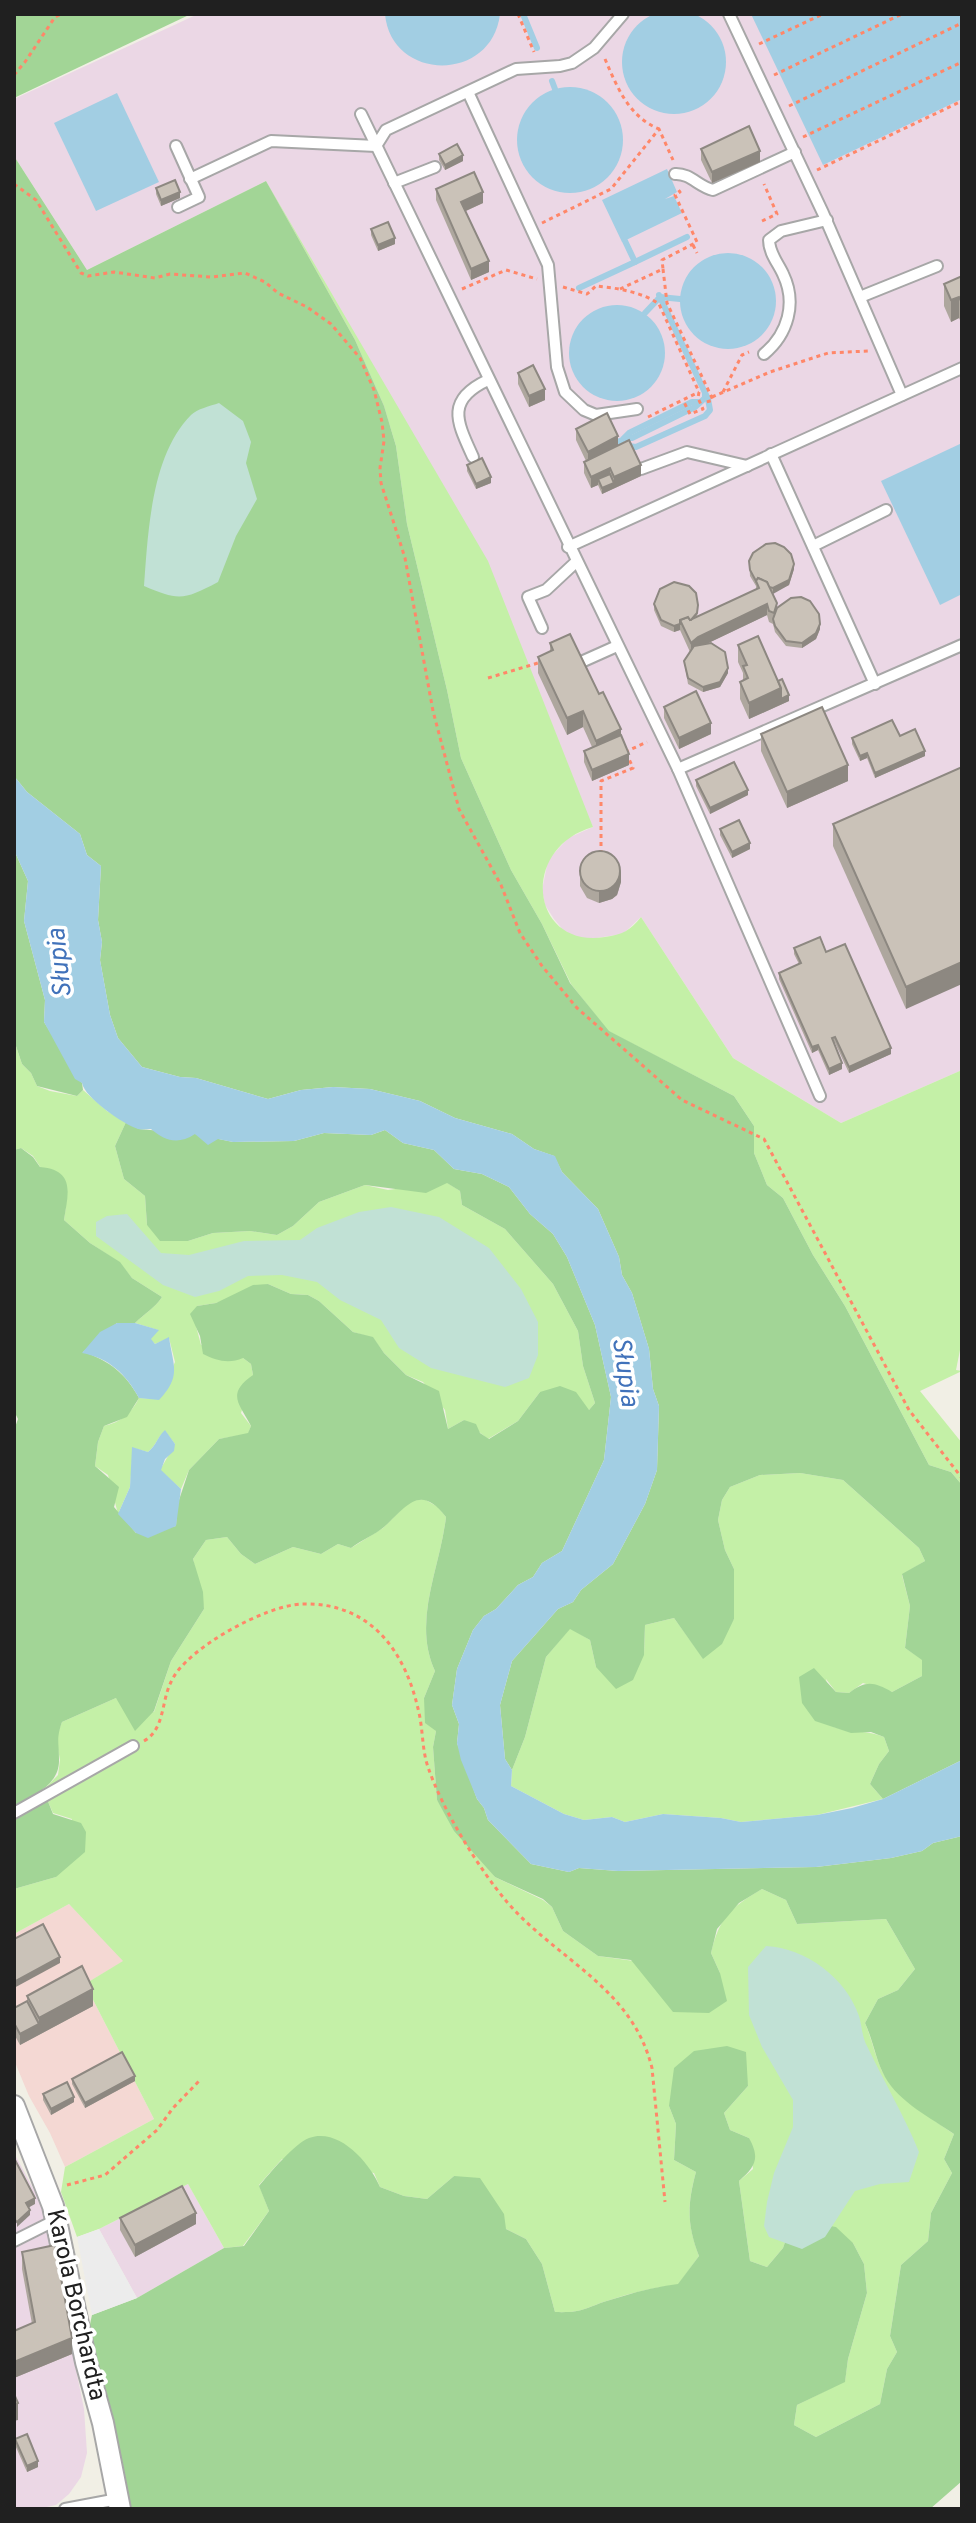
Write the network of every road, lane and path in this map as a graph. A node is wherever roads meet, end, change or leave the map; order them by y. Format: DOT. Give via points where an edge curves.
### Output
graph roads {
  1 [pos="61,14"];
  2 [pos="518,14"];
  3 [pos="623,14"];
  4 [pos="729,14"];
  5 [pos="823,14"];
  6 [pos="902,14"];
  7 [pos="962,23"];
  8 [pos="758,45"];
  9 [pos="594,48"];
  10 [pos="962,62"];
  11 [pos="540,67"];
  12 [pos="14,75"];
  13 [pos="773,76"];
  14 [pos="468,92"];
  15 [pos="962,101"];
  16 [pos="787,107"];
  17 [pos="361,114"];
  18 [pos="659,129"];
  19 [pos="802,138"];
  20 [pos="176,146"];
  21 [pos="376,146"];
  22 [pos="795,152"];
  23 [pos="435,167"];
  24 [pos="818,169"];
  25 [pos="677,174"];
  26 [pos="761,178"];
  27 [pos="190,179"];
  28 [pos="394,183"];
  29 [pos="14,184"];
  30 [pos="680,192"];
  31 [pos="178,207"];
  32 [pos="827,220"];
  33 [pos="762,221"];
  34 [pos="532,228"];
  35 [pos="693,245"];
  36 [pos="697,253"];
  37 [pos="937,266"];
  38 [pos="663,269"];
  39 [pos="551,284"];
  40 [pos="620,289"];
  41 [pos="447,295"];
  42 [pos="860,297"];
  43 [pos="688,345"];
  44 [pos="882,348"];
  45 [pos="680,349"];
  46 [pos="749,352"];
  47 [pos="764,354"];
  48 [pos="962,368"];
  49 [pos="488,380"];
  50 [pos="699,392"];
  51 [pos="723,392"];
  52 [pos="902,395"];
  53 [pos="683,400"];
  54 [pos="710,400"];
  55 [pos="700,402"];
  56 [pos="637,409"];
  57 [pos="644,420"];
  58 [pos="771,454"];
  59 [pos="473,457"];
  60 [pos="747,466"];
  61 [pos="641,469"];
  62 [pos="886,510"];
  63 [pos="813,546"];
  64 [pos="568,547"];
  65 [pos="576,562"];
  66 [pos="542,628"];
  67 [pos="962,645"];
  68 [pos="617,646"];
  69 [pos="540,662"];
  70 [pos="579,663"];
  71 [pos="488,678"];
  72 [pos="875,684"];
  73 [pos="661,735"];
  74 [pos="620,740"];
  75 [pos="625,752"];
  76 [pos="678,769"];
  77 [pos="601,858"];
  78 [pos="820,1096"];
  79 [pos="962,1478"];
  80 [pos="133,1746"];
  81 [pos="14,1813"];
  82 [pos="200,2080"];
  83 [pos="14,2106"];
  84 [pos="47,2187"];
  85 [pos="665,2202"];
  86 [pos="56,2220"];
  87 [pos="14,2241"];
  88 [pos="119,2504"];
  89 [pos="65,2509"];
  1 -- 12 [label="path"];
  2 -- 11 [label="path"];
  3 -- 9 [label="lane"];
  4 -- 22 [label="lane"];
  5 -- 8 [label="path"];
  6 -- 13 [label="path"];
  7 -- 16 [label="path"];
  9 -- 11 [label="lane" via="572,63"];
  9 -- 18 [label="path" via="644,123"];
  10 -- 19 [label="path"];
  11 -- 14 [label="lane" via="516,69"];
  14 -- 21 [label="lane" via="386,130"];
  14 -- 34 [label="lane"];
  15 -- 24 [label="path"];
  17 -- 21 [label="lane"];
  18 -- 25 [label="path"];
  18 -- 34 [label="path" via="611,189"];
  20 -- 27 [label="lane"];
  21 -- 27 [label="lane" via="271,141"];
  21 -- 28 [label="lane"];
  22 -- 25 [label="lane" via="713,190"];
  22 -- 32 [label="lane"];
  23 -- 28 [label="lane"];
  26 -- 33 [label="path" via="777,214"];
  27 -- 31 [label="lane" via="199,197"];
  28 -- 41 [label="lane"];
  29 -- 79 [label="path" via="36,200 81,273 155,278 245,273 331,324 360,358 382,422 381,483 405,558 433,711 459,809 501,885 520,933 577,1008 682,1100 764,1139 909,1410"];
  30 -- 35 [label="path" via="675,195 697,242"];
  32 -- 42 [label="lane"];
  32 -- 47 [label="lane" via="781,231 769,240 787,286 789,310 781,336"];
  34 -- 39 [label="lane"];
  35 -- 36 [label="path"];
  35 -- 38 [label="path" via="662,260"];
  37 -- 42 [label="lane"];
  38 -- 40 [label="path"];
  38 -- 43 [label="path" via="667,298"];
  39 -- 40 [label="path" via="587,294 596,286"];
  39 -- 41 [label="path" via="506,270"];
  39 -- 56 [label="lane" via="557,367 565,392 596,415"];
  40 -- 45 [label="path" via="655,302"];
  41 -- 49 [label="lane"];
  42 -- 44 [label="lane"];
  43 -- 45 [label="path"];
  43 -- 54 [label="path"];
  44 -- 51 [label="path" via="828,353"];
  44 -- 52 [label="lane"];
  45 -- 50 [label="path"];
  46 -- 51 [label="path" via="742,355"];
  48 -- 52 [label="lane"];
  49 -- 59 [label="lane" via="463,396 457,411"];
  49 -- 64 [label="lane"];
  50 -- 53 [label="path"];
  50 -- 55 [label="path"];
  51 -- 54 [label="path"];
  52 -- 58 [label="lane"];
  53 -- 55 [label="path" via="690,413 703,409"];
  53 -- 57 [label="path"];
  54 -- 55 [label="path"];
  58 -- 60 [label="lane"];
  58 -- 63 [label="lane"];
  60 -- 61 [label="lane" via="687,452"];
  60 -- 64 [label="lane"];
  62 -- 63 [label="lane"];
  63 -- 72 [label="lane"];
  64 -- 65 [label="lane"];
  65 -- 66 [label="lane" via="546,590 528,597"];
  65 -- 68 [label="lane"];
  67 -- 72 [label="lane"];
  68 -- 70 [label="lane"];
  68 -- 73 [label="lane"];
  69 -- 71 [label="path"];
  72 -- 76 [label="lane"];
  73 -- 75 [label="path"];
  73 -- 76 [label="lane"];
  74 -- 75 [label="path"];
  75 -- 77 [label="path" via="633,768 601,781"];
  76 -- 78 [label="lane"];
  80 -- 81 [label="lane"];
  80 -- 85 [label="path" via="158,1726 177,1670 247,1620 301,1604 339,1609 373,1626 409,1675 427,1765 450,1815 496,1889 549,1943 612,1993 635,2023 652,2068"];
  82 -- 84 [label="path" via="157,2130 105,2175"];
  83 -- 84 [label="street, Karola Borchardta"];
  84 -- 86 [label="street, Karola Borchardta"];
  86 -- 87 [label="lane"];
  86 -- 88 [label="street, Karola Borchardta"];
  88 -- 89 [label="lane"];
}
